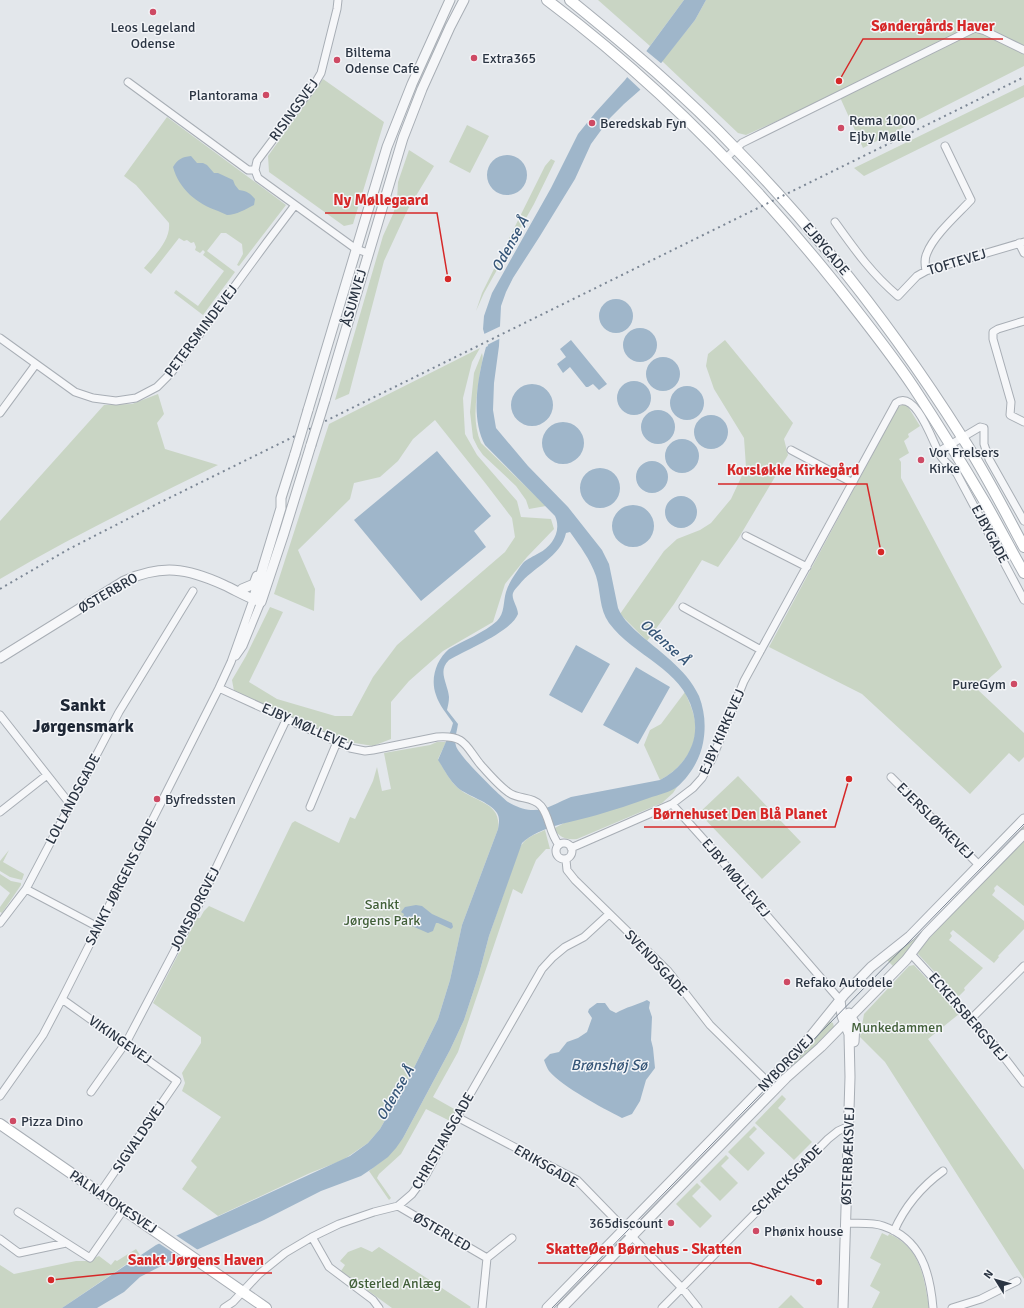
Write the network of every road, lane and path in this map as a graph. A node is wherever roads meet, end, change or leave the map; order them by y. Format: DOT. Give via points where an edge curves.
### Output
graph roads {
  1 [pos="338,0"];
  2 [pos="450,0"];
  3 [pos="461,0"];
  4 [pos="464,0"];
  5 [pos="471,0"];
  6 [pos="547,0"];
  7 [pos="571,1"];
  8 [pos="456,13"];
  9 [pos="1024,50"];
  10 [pos="128,82"];
  11 [pos="945,146"];
  12 [pos="736,148"];
  13 [pos="726,158"];
  14 [pos="255,170"];
  15 [pos="295,206"];
  16 [pos="835,222"];
  17 [pos="1022,243"];
  18 [pos="356,249"];
  19 [pos="368,253"];
  20 [pos="1024,253"];
  21 [pos="926,271"];
  22 [pos="1024,322"];
  23 [pos="0,338"];
  24 [pos="36,364"];
  25 [pos="896,403"];
  26 [pos="0,413"];
  27 [pos="1024,422"];
  28 [pos="962,437"];
  29 [pos="950,445"];
  30 [pos="791,450"];
  31 [pos="938,452"];
  32 [pos="853,483"];
  33 [pos="281,498"];
  34 [pos="1024,521"];
  35 [pos="746,536"];
  36 [pos="1024,547"];
  37 [pos="807,567"];
  38 [pos="1024,573"];
  39 [pos="225,586"];
  40 [pos="242,589"];
  41 [pos="194,591"];
  42 [pos="258,598"];
  43 [pos="1024,600"];
  44 [pos="682,607"];
  45 [pos="761,650"];
  46 [pos="0,658"];
  47 [pos="220,688"];
  48 [pos="0,715"];
  49 [pos="287,718"];
  50 [pos="337,742"];
  51 [pos="47,775"];
  52 [pos="891,777"];
  53 [pos="70,804"];
  54 [pos="672,804"];
  55 [pos="310,807"];
  56 [pos="0,812"];
  57 [pos="1024,820"];
  58 [pos="1024,834"];
  59 [pos="559,845"];
  60 [pos="571,848"];
  61 [pos="566,860"];
  62 [pos="980,865"];
  63 [pos="26,889"];
  64 [pos="609,914"];
  65 [pos="0,923"];
  66 [pos="98,927"];
  67 [pos="911,954"];
  68 [pos="1024,966"];
  69 [pos="62,999"];
  70 [pos="840,1000"];
  71 [pos="851,1016"];
  72 [pos="971,1019"];
  73 [pos="844,1023"];
  74 [pos="126,1044"];
  75 [pos="850,1077"];
  76 [pos="177,1080"];
  77 [pos="768,1082"];
  78 [pos="1024,1083"];
  79 [pos="91,1092"];
  80 [pos="0,1096"];
  81 [pos="457,1117"];
  82 [pos="0,1124"];
  83 [pos="849,1126"];
  84 [pos="943,1171"];
  85 [pos="100,1193"];
  86 [pos="398,1206"];
  87 [pos="124,1209"];
  88 [pos="18,1212"];
  89 [pos="846,1223"];
  90 [pos="625,1228"];
  91 [pos="894,1230"];
  92 [pos="632,1236"];
  93 [pos="312,1237"];
  94 [pos="512,1238"];
  95 [pos="0,1239"];
  96 [pos="66,1243"];
  97 [pos="487,1258"];
  98 [pos="1017,1281"];
  99 [pos="682,1288"];
  100 [pos="243,1291"];
  101 [pos="224,1308"];
  102 [pos="266,1308"];
  103 [pos="379,1308"];
  104 [pos="482,1308"];
  105 [pos="547,1308"];
  106 [pos="562,1308"];
  107 [pos="662,1308"];
  108 [pos="698,1308"];
  109 [pos="843,1308"];
  110 [pos="933,1308"];
  111 [pos="952,1308"];
  1 -- 14 [label="street, RISINGSVEJ" via="321,73 257,161"];
  2 -- 18 [label="street, ÅSUMVEJ" via="387,147"];
  3 -- 8 [label="street"];
  4 -- 8 [label="street, ÅSUMVEJ"];
  5 -- 8 [label="street"];
  6 -- 13 [label="main road, EJBYGADE" via="578,23 657,91"];
  7 -- 12 [label="main road, EJBYGADE" via="629,48"];
  8 -- 19 [label="street, ÅSUMVEJ" via="403,138"];
  9 -- 12 [label="street" via="976,28"];
  10 -- 14 [label="street" via="248,170"];
  11 -- 21 [label="street" via="971,200 934,240 924,262"];
  12 -- 13 [label="street"];
  12 -- 28 [label="main road, EJBYGADE" via="798,215 873,308"];
  13 -- 29 [label="main road, EJBYGADE" via="776,212 864,319 913,386"];
  14 -- 15 [label="street" via="258,178"];
  15 -- 18 [label="street"];
  15 -- 24 [label="street, PETERSMINDEVEJ" via="172,373 157,387 136,398 93,398 75,392"];
  16 -- 21 [label="street, TOFTEVEJ" via="875,275 898,296 917,276"];
  17 -- 20 [label="street"];
  17 -- 21 [label="street, TOFTEVEJ"];
  18 -- 19 [label="street"];
  18 -- 33 [label="street, ÅSUMVEJ, bridge"];
  19 -- 42 [label="street, ÅSUMVEJ, bridge" via="284,534"];
  22 -- 27 [label="street" via="993,332 1011,402 1010,415"];
  23 -- 24 [label="street, PETERSMINDEVEJ"];
  24 -- 26 [label="street"];
  25 -- 31 [label="street, EJBYGADE" via="906,400 912,404 930,430"];
  25 -- 32 [label="street, EJBY KIRKEVEJ"];
  28 -- 29 [label="street"];
  28 -- 34 [label="street" via="980,427 984,428 984,444 989,459"];
  28 -- 36 [label="main road, EJBYGADE"];
  29 -- 31 [label="street"];
  29 -- 38 [label="main road, EJBYGADE"];
  30 -- 32 [label="street"];
  31 -- 43 [label="street, EJBYGADE" via="957,474"];
  32 -- 37 [label="street, EJBY KIRKEVEJ"];
  33 -- 40 [label="street" via="254,584"];
  33 -- 42 [label="street, ÅSUMVEJ" via="281,508"];
  35 -- 37 [label="street"];
  37 -- 45 [label="street, EJBY KIRKEVEJ"];
  39 -- 40 [label="street, ØSTERBRO"];
  39 -- 42 [label="street, ØSTERBRO"];
  39 -- 46 [label="street, ØSTERBRO" via="183,571 166,569 139,574"];
  40 -- 42 [label="street, ØSTERBRO"];
  41 -- 53 [label="street, LOLLANDSGADE" via="119,712"];
  42 -- 47 [label="street, SANKT JØRGENS GADE" via="243,646 231,662"];
  44 -- 45 [label="street"];
  45 -- 54 [label="street, EJBY KIRKEVEJ" via="744,681 702,778 686,795"];
  47 -- 49 [label="street, EJBY MØLLEVEJ"];
  47 -- 66 [label="street, SANKT JØRGENS GADE"];
  48 -- 51 [label="street"];
  49 -- 50 [label="street, EJBY MØLLEVEJ"];
  49 -- 74 [label="street, JOMSBORGVEJ" via="198,906"];
  50 -- 55 [label="street"];
  50 -- 59 [label="street, EJBY MØLLEVEJ" via="365,751 447,736 459,739 468,745 480,764 508,792 534,800 542,807 550,830"];
  51 -- 53 [label="street"];
  51 -- 56 [label="street"];
  52 -- 62 [label="street, EJERSLØKKEVEJ"];
  53 -- 63 [label="street, LOLLANDSGADE"];
  54 -- 60 [label="street"];
  54 -- 70 [label="street, EJBY MØLLEVEJ"];
  57 -- 62 [label="street, NYBORGVEJ"];
  58 -- 67 [label="street, NYBORGVEJ" via="926,934"];
  59 -- 60 [label="street" via="566,844"];
  59 -- 61 [label="street" via="556,854 560,859"];
  60 -- 61 [label="street" via="572,854"];
  61 -- 64 [label="street, SVENDSGADE" via="565,865 570,875"];
  62 -- 70 [label="street, NYBORGVEJ" via="910,936 871,967"];
  63 -- 65 [label="street, LOLLANDSGADE"];
  63 -- 66 [label="street"];
  64 -- 77 [label="street, SVENDSGADE" via="668,971 710,1025"];
  64 -- 81 [label="street, CHRISTIANSGADE" via="584,937 553,957 542,969"];
  66 -- 69 [label="street, SANKT JØRGENS GADE"];
  67 -- 71 [label="street, NYBORGVEJ"];
  67 -- 72 [label="street, ECKERSBERGSVEJ"];
  68 -- 72 [label="street"];
  69 -- 74 [label="street, VIKINGEVEJ"];
  69 -- 80 [label="street, SANKT JØRGENS GADE" via="43,1035"];
  70 -- 71 [label="street, ØSTERBÆKSVEJ"];
  70 -- 73 [label="street, ØSTERBÆKSVEJ"];
  70 -- 77 [label="street, NYBORGVEJ" via="811,1037"];
  71 -- 73 [label="street, NYBORGVEJ"];
  71 -- 75 [label="street, ØSTERBÆKSVEJ" via="855,1024 855,1033"];
  72 -- 78 [label="street, ECKERSBERGSVEJ"];
  73 -- 75 [label="street, ØSTERBÆKSVEJ" via="849,1034"];
  73 -- 92 [label="street, NYBORGVEJ" via="786,1078"];
  74 -- 76 [label="street, VIKINGEVEJ"];
  74 -- 79 [label="street, JOMSBORGVEJ"];
  75 -- 83 [label="street, ØSTERBÆKSVEJ"];
  76 -- 85 [label="street, SIGVALDSVEJ"];
  77 -- 90 [label="street, NYBORGVEJ"];
  81 -- 86 [label="street, CHRISTIANSGADE" via="426,1175 412,1194"];
  81 -- 90 [label="street, ERIKSGADE" via="577,1180"];
  82 -- 85 [label="main road, PALNATOKESVEJ"];
  83 -- 89 [label="street, ØSTERBÆKSVEJ"];
  83 -- 99 [label="street, SCHACKSGADE" via="828,1139"];
  84 -- 91 [label="street" via="913,1198"];
  85 -- 87 [label="main road, PALNATOKESVEJ"];
  86 -- 93 [label="street, CHRISTIANSGADE" via="339,1224"];
  86 -- 97 [label="street, ØSTERLED"];
  87 -- 96 [label="street" via="90,1258"];
  87 -- 100 [label="main road, PALNATOKESVEJ"];
  88 -- 96 [label="street"];
  89 -- 91 [label="street" via="881,1225"];
  89 -- 109 [label="street, ØSTERBÆKSVEJ"];
  90 -- 92 [label="street, ERIKSGADE"];
  90 -- 105 [label="street, NYBORGVEJ"];
  91 -- 110 [label="street" via="908,1240 924,1263 931,1287"];
  92 -- 99 [label="street, ERIKSGADE"];
  92 -- 106 [label="street, NYBORGVEJ"];
  93 -- 100 [label="street, CHRISTIANSGADE" via="285,1253"];
  93 -- 103 [label="street" via="329,1267 373,1300"];
  94 -- 97 [label="street, ØSTERLED"];
  95 -- 96 [label="street" via="19,1253"];
  97 -- 104 [label="street, ØSTERLED"];
  98 -- 111 [label="street" via="976,1301"];
  99 -- 107 [label="street, SCHACKSGADE"];
  99 -- 108 [label="street, ERIKSGADE"];
  100 -- 101 [label="street, CHRISTIANSGADE"];
  100 -- 102 [label="main road, PALNATOKESVEJ"];
}
